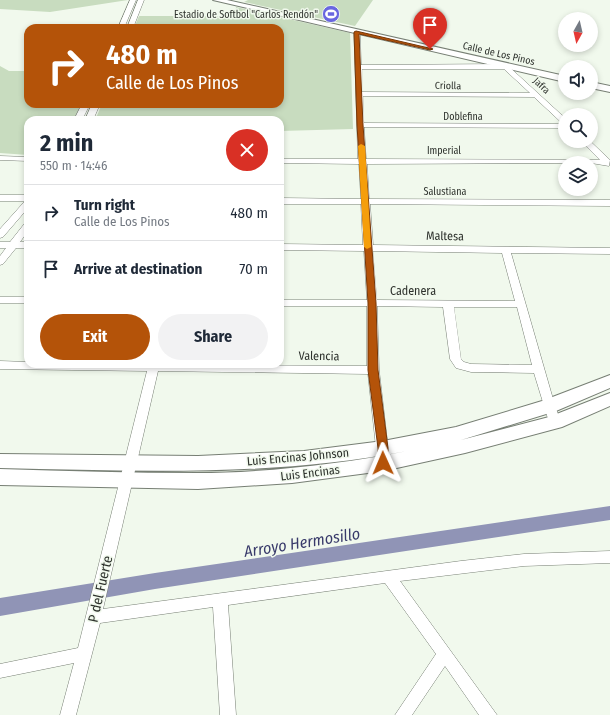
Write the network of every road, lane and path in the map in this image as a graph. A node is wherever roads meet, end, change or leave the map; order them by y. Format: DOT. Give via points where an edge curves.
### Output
graph roads {
  1 [pos="133,0"];
  2 [pos="141,0"];
  3 [pos="217,0"];
  4 [pos="123,24"];
  5 [pos="132,24"];
  6 [pos="356,32"];
  7 [pos="504,66"];
  8 [pos="358,67"];
  9 [pos="558,78"];
  10 [pos="598,86"];
  11 [pos="610,89"];
  12 [pos="360,94"];
  13 [pos="536,95"];
  14 [pos="558,115"];
  15 [pos="360,125"];
  16 [pos="558,126"];
  17 [pos="593,148"];
  18 [pos="0,158"];
  19 [pos="24,159"];
  20 [pos="284,161"];
  21 [pos="362,161"];
  22 [pos="609,163"];
  23 [pos="0,198"];
  24 [pos="24,198"];
  25 [pos="284,201"];
  26 [pos="366,202"];
  27 [pos="610,203"];
  28 [pos="24,207"];
  29 [pos="24,230"];
  30 [pos="0,235"];
  31 [pos="0,245"];
  32 [pos="13,245"];
  33 [pos="24,245"];
  34 [pos="284,247"];
  35 [pos="368,248"];
  36 [pos="506,250"];
  37 [pos="610,251"];
  38 [pos="0,262"];
  39 [pos="0,300"];
  40 [pos="24,300"];
  41 [pos="284,302"];
  42 [pos="372,303"];
  43 [pos="448,304"];
  44 [pos="521,304"];
  45 [pos="0,365"];
  46 [pos="24,365"];
  47 [pos="153,368"];
  48 [pos="284,368"];
  49 [pos="538,369"];
  50 [pos="373,370"];
  51 [pos="610,381"];
  52 [pos="610,399"];
  53 [pos="552,414"];
  54 [pos="383,455"];
  55 [pos="0,461"];
  56 [pos="128,470"];
  57 [pos="0,477"];
  58 [pos="610,557"];
  59 [pos="389,577"];
  60 [pos="220,600"];
  61 [pos="94,616"];
  62 [pos="84,654"];
  63 [pos="444,654"];
  64 [pos="0,671"];
  65 [pos="68,715"];
  66 [pos="228,715"];
  67 [pos="403,715"];
  68 [pos="489,715"];
  1 -- 4 [label="street"];
  2 -- 5 [label="street"];
  3 -- 6 [label="street, Calle de Los Pinos"];
  6 -- 7 [label="street, Calle de Los Pinos"];
  6 -- 8 [label="street"];
  7 -- 8 [label="street"];
  7 -- 9 [label="street, Calle de Los Pinos"];
  7 -- 13 [label="street, Jafra"];
  8 -- 12 [label="street"];
  10 -- 11 [label="street"];
  12 -- 13 [label="street, Criolla"];
  12 -- 15 [label="street"];
  13 -- 14 [label="street, Jafra"];
  15 -- 16 [label="street, Doblefina"];
  15 -- 21 [label="street"];
  17 -- 22 [label="street"];
  18 -- 19 [label="street"];
  20 -- 21 [label="street, Imperial"];
  21 -- 22 [label="street, Imperial"];
  21 -- 26 [label="street"];
  23 -- 24 [label="street"];
  25 -- 26 [label="street, Salustiana"];
  26 -- 27 [label="street, Salustiana"];
  26 -- 35 [label="street"];
  28 -- 30 [label="street"];
  29 -- 32 [label="street"];
  31 -- 32 [label="street"];
  32 -- 33 [label="street"];
  32 -- 38 [label="street"];
  34 -- 35 [label="street, Maltesa"];
  35 -- 36 [label="street, Maltesa"];
  35 -- 42 [label="street"];
  36 -- 37 [label="street, Maltesa"];
  36 -- 44 [label="street"];
  39 -- 40 [label="street"];
  41 -- 42 [label="street, Cadenera"];
  42 -- 43 [label="street, Cadenera"];
  42 -- 50 [label="street"];
  43 -- 44 [label="street, Cadenera"];
  43 -- 49 [label="street" via="456,359 460,366"];
  44 -- 49 [label="street"];
  45 -- 46 [label="street, Valencia"];
  47 -- 56 [label="street, P del Fuerte"];
  48 -- 50 [label="street, Valencia"];
  49 -- 53 [label="street"];
  50 -- 54 [label="street"];
  51 -- 53 [label="main road"];
  52 -- 53 [label="main road, Luis Encinas"];
  53 -- 54 [label="main road, Luis Encinas" via="464,446"];
  54 -- 56 [label="main road, Luis Encinas" via="292,476 224,480"];
  55 -- 56 [label="main road"];
  56 -- 57 [label="main road, Luis Encinas"];
  56 -- 61 [label="street, P del Fuerte"];
  58 -- 59 [label="street" via="524,560"];
  59 -- 60 [label="street"];
  59 -- 63 [label="street"];
  60 -- 61 [label="street"];
  60 -- 66 [label="street"];
  61 -- 62 [label="street, P del Fuerte"];
  62 -- 64 [label="street"];
  62 -- 65 [label="street, P del Fuerte"];
  63 -- 67 [label="street"];
  63 -- 68 [label="street"];
}
